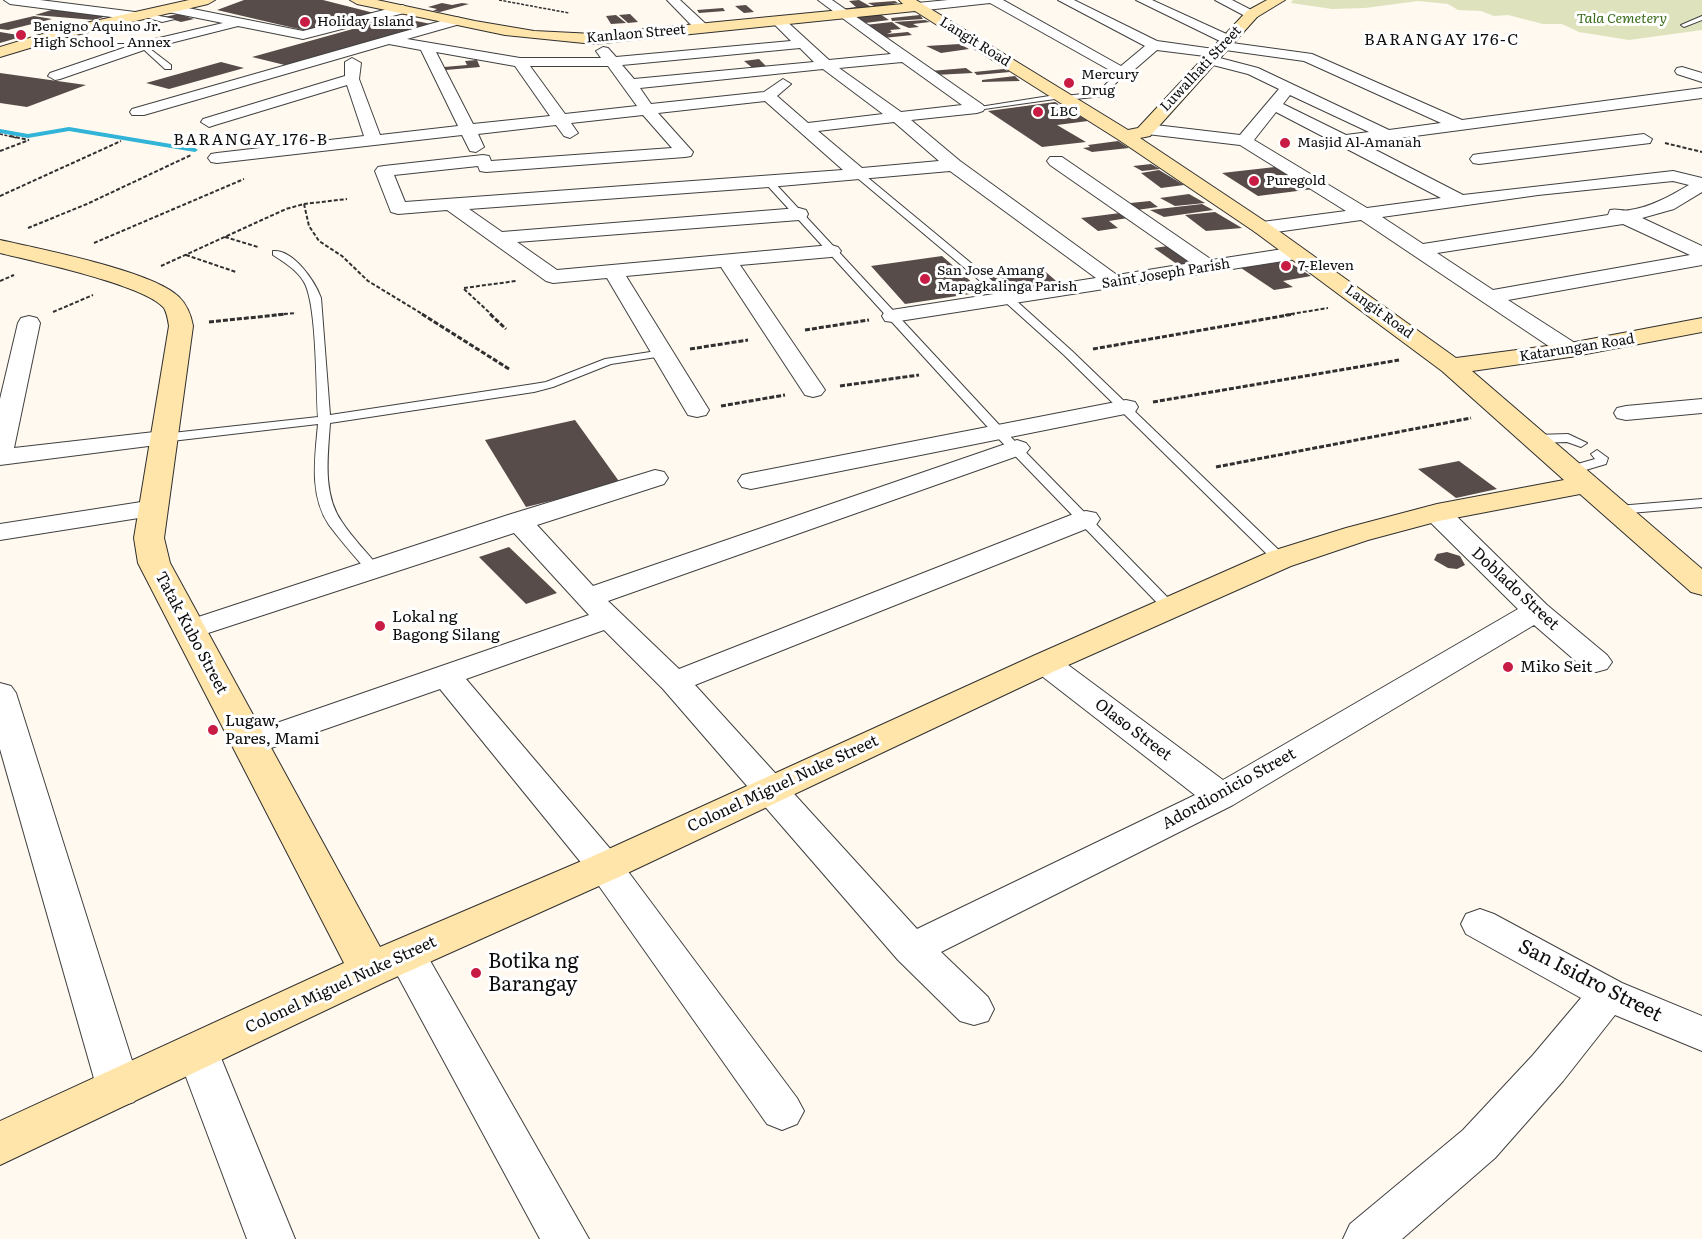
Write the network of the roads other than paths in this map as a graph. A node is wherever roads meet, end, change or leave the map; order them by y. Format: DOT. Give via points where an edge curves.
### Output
graph roads {
  1 [pos="10,0"];
  2 [pos="75,0"];
  3 [pos="357,0"];
  4 [pos="673,0"];
  5 [pos="824,0"];
  6 [pos="985,0"];
  7 [pos="994,0"];
  8 [pos="1064,0"];
  9 [pos="1142,0"];
  10 [pos="1221,0"];
  11 [pos="1278,0"];
  12 [pos="911,3"];
  13 [pos="57,6"];
  14 [pos="185,9"];
  15 [pos="403,9"];
  16 [pos="1252,14"];
  17 [pos="23,15"];
  18 [pos="843,15"];
  19 [pos="139,16"];
  20 [pos="1702,18"];
  21 [pos="455,21"];
  22 [pos="778,21"];
  23 [pos="241,23"];
  24 [pos="1684,25"];
  25 [pos="703,29"];
  26 [pos="594,39"];
  27 [pos="389,40"];
  28 [pos="800,44"];
  29 [pos="1154,45"];
  30 [pos="143,46"];
  31 [pos="427,48"];
  32 [pos="1219,50"];
  33 [pos="1,51"];
  34 [pos="332,57"];
  35 [pos="906,57"];
  36 [pos="520,62"];
  37 [pos="610,62"];
  38 [pos="826,65"];
  39 [pos="168,67"];
  40 [pos="802,68"];
  41 [pos="1682,71"];
  42 [pos="1122,73"];
  43 [pos="55,76"];
  44 [pos="1702,78"];
  45 [pos="352,79"];
  46 [pos="630,84"];
  47 [pos="1288,88"];
  48 [pos="1702,93"];
  49 [pos="768,96"];
  50 [pos="1064,97"];
  51 [pos="1274,105"];
  52 [pos="977,108"];
  53 [pos="647,110"];
  54 [pos="138,112"];
  55 [pos="899,117"];
  56 [pos="560,119"];
  57 [pos="209,122"];
  58 [pos="1457,124"];
  59 [pos="804,128"];
  60 [pos="1147,129"];
  61 [pos="466,130"];
  62 [pos="1420,130"];
  63 [pos="1388,135"];
  64 [pos="1125,136"];
  65 [pos="1644,139"];
  66 [pos="374,140"];
  67 [pos="1244,141"];
  68 [pos="1342,141"];
  69 [pos="217,158"];
  70 [pos="1479,159"];
  71 [pos="588,160"];
  72 [pos="1056,161"];
  73 [pos="484,163"];
  74 [pos="954,165"];
  75 [pos="858,174"];
  76 [pos="769,182"];
  77 [pos="1702,184"];
  78 [pos="1563,187"];
  79 [pos="1538,190"];
  80 [pos="504,200"];
  81 [pos="1459,200"];
  82 [pos="450,204"];
  83 [pos="799,214"];
  84 [pos="1366,215"];
  85 [pos="1624,218"];
  86 [pos="1262,228"];
  87 [pos="11,238"];
  88 [pos="499,238"];
  89 [pos="831,250"];
  90 [pos="1420,250"];
  91 [pos="1296,252"];
  92 [pos="276,253"];
  93 [pos="1702,253"];
  94 [pos="1702,259"];
  95 [pos="727,261"];
  96 [pos="1209,267"];
  97 [pos="613,271"];
  98 [pos="1114,282"];
  99 [pos="1493,296"];
  100 [pos="1008,298"];
  101 [pos="893,316"];
  102 [pos="29,323"];
  103 [pos="1702,325"];
  104 [pos="1570,350"];
  105 [pos="663,353"];
  106 [pos="1443,360"];
  107 [pos="813,390"];
  108 [pos="1702,406"];
  109 [pos="1126,407"];
  110 [pos="697,410"];
  111 [pos="1626,413"];
  112 [pos="324,420"];
  113 [pos="163,438"];
  114 [pos="1535,439"];
  115 [pos="1008,440"];
  116 [pos="1581,443"];
  117 [pos="0,455"];
  118 [pos="1585,469"];
  119 [pos="655,478"];
  120 [pos="752,481"];
  121 [pos="1702,503"];
  122 [pos="154,508"];
  123 [pos="1618,510"];
  124 [pos="1437,513"];
  125 [pos="1086,519"];
  126 [pos="518,521"];
  127 [pos="0,532"];
  128 [pos="1280,559"];
  129 [pos="373,569"];
  130 [pos="1702,585"];
  131 [pos="598,608"];
  132 [pos="1170,608"];
  133 [pos="1536,611"];
  134 [pos="188,630"];
  135 [pos="1596,662"];
  136 [pos="1045,663"];
  137 [pos="446,676"];
  138 [pos="674,682"];
  139 [pos="0,693"];
  140 [pos="251,744"];
  141 [pos="770,790"];
  142 [pos="1221,797"];
  143 [pos="605,867"];
  144 [pos="1480,924"];
  145 [pos="912,949"];
  146 [pos="388,962"];
  147 [pos="1608,994"];
  148 [pos="974,1009"];
  149 [pos="1702,1034"];
  150 [pos="198,1053"];
  151 [pos="119,1089"];
  152 [pos="782,1111"];
  153 [pos="0,1144"];
  154 [pos="271,1239"];
  155 [pos="565,1239"];
  156 [pos="1367,1239"];
  1 -- 13 [label="street"];
  2 -- 13 [label="street"];
  3 -- 15 [label="street, Kanlaon Street"];
  4 -- 25 [label="street"];
  5 -- 18 [label="street"];
  6 -- 12 [label="street"];
  7 -- 42 [label="street"];
  8 -- 29 [label="street"];
  9 -- 32 [label="street"];
  10 -- 16 [label="street"];
  11 -- 16 [label="street, Luwalhati Street"];
  12 -- 18 [label="street, Kanlaon Street"];
  12 -- 50 [label="street, Langit Road"];
  13 -- 17 [label="street"];
  13 -- 19 [label="street"];
  14 -- 19 [label="street"];
  14 -- 23 [label="street"];
  15 -- 21 [label="street, Kanlaon Street"];
  15 -- 23 [label="street" via="303,35"];
  16 -- 32 [label="street, Luwalhati Street"];
  18 -- 22 [label="street, Kanlaon Street"];
  18 -- 35 [label="street"];
  19 -- 33 [label="street"];
  20 -- 24 [label="lane"];
  21 -- 26 [label="street, Kanlaon Street" via="530,36"];
  21 -- 27 [label="street"];
  22 -- 25 [label="street, Kanlaon Street"];
  22 -- 28 [label="street"];
  23 -- 30 [label="street"];
  25 -- 26 [label="street, Kanlaon Street"];
  26 -- 37 [label="street"];
  27 -- 31 [label="street"];
  27 -- 34 [label="street"];
  28 -- 37 [label="street"];
  28 -- 38 [label="street"];
  29 -- 32 [label="street"];
  29 -- 42 [label="street"];
  30 -- 39 [label="lane"];
  30 -- 43 [label="street"];
  31 -- 36 [label="street"];
  31 -- 61 [label="street"];
  32 -- 47 [label="street"];
  32 -- 58 [label="street" via="1306,57"];
  32 -- 60 [label="street, Luwalhati Street"];
  34 -- 45 [label="street" via="354,63"];
  34 -- 54 [label="street"];
  35 -- 38 [label="street"];
  35 -- 52 [label="street"];
  36 -- 37 [label="street"];
  36 -- 56 [label="street"];
  37 -- 46 [label="street"];
  38 -- 40 [label="street"];
  38 -- 55 [label="street"];
  40 -- 46 [label="street"];
  40 -- 49 [label="street"];
  41 -- 44 [label="street"];
  42 -- 50 [label="lane" via="1100,94"];
  45 -- 57 [label="street"];
  45 -- 66 [label="street"];
  46 -- 53 [label="street"];
  47 -- 51 [label="street"];
  47 -- 63 [label="street"];
  48 -- 58 [label="street"];
  49 -- 53 [label="street"];
  49 -- 59 [label="street"];
  50 -- 52 [label="lane"];
  50 -- 64 [label="street, Langit Road"];
  51 -- 67 [label="street"];
  51 -- 68 [label="street"];
  52 -- 55 [label="street"];
  53 -- 56 [label="street"];
  53 -- 71 [label="street" via="685,152"];
  55 -- 59 [label="street"];
  55 -- 74 [label="street"];
  56 -- 61 [label="street"];
  56 -- 71 [label="street"];
  58 -- 62 [label="street"];
  59 -- 75 [label="street"];
  60 -- 64 [label="street"];
  60 -- 67 [label="street"];
  61 -- 66 [label="street"];
  61 -- 73 [label="street"];
  62 -- 63 [label="street"];
  62 -- 70 [label="street"];
  63 -- 68 [label="street"];
  64 -- 86 [label="street, Langit Road"];
  65 -- 70 [label="street"];
  66 -- 69 [label="street"];
  67 -- 84 [label="street"];
  68 -- 81 [label="street"];
  70 -- 79 [label="street"];
  71 -- 73 [label="street"];
  72 -- 96 [label="street"];
  73 -- 80 [label="street"];
  73 -- 82 [label="street" via="384,171 398,208"];
  74 -- 75 [label="street"];
  74 -- 98 [label="street"];
  75 -- 76 [label="street"];
  75 -- 100 [label="lane"];
  76 -- 80 [label="street"];
  76 -- 83 [label="lane"];
  77 -- 78 [label="street" via="1673,176"];
  77 -- 85 [label="street" via="1667,205"];
  78 -- 79 [label="street"];
  78 -- 85 [label="street"];
  79 -- 81 [label="street"];
  80 -- 82 [label="street"];
  81 -- 84 [label="street"];
  82 -- 88 [label="street"];
  83 -- 88 [label="street"];
  83 -- 89 [label="lane"];
  84 -- 86 [label="street"];
  84 -- 90 [label="street"];
  85 -- 90 [label="street"];
  85 -- 93 [label="street"];
  86 -- 91 [label="street, Langit Road"];
  87 -- 113 [label="street, Tatak Kubo Street" via="52,260 125,281 169,300 180,316 181,326"];
  88 -- 97 [label="street" via="553,277"];
  89 -- 95 [label="street"];
  89 -- 101 [label="lane"];
  90 -- 99 [label="street"];
  91 -- 96 [label="street, Saint Joseph Parish"];
  91 -- 106 [label="street, Langit Road"];
  92 -- 112 [label="lane" via="301,271 312,285"];
  94 -- 99 [label="street"];
  95 -- 97 [label="street"];
  95 -- 107 [label="street"];
  96 -- 98 [label="street, Saint Joseph Parish"];
  97 -- 105 [label="street"];
  98 -- 100 [label="street, Saint Joseph Parish"];
  99 -- 104 [label="street"];
  100 -- 101 [label="street, Saint Joseph Parish"];
  100 -- 109 [label="lane"];
  101 -- 115 [label="lane"];
  102 -- 117 [label="street"];
  103 -- 104 [label="street, Katarungan Road"];
  104 -- 106 [label="street, Katarungan Road"];
  105 -- 110 [label="street"];
  105 -- 112 [label="lane" via="603,363 534,388"];
  106 -- 114 [label="street, Langit Road"];
  108 -- 111 [label="street"];
  109 -- 115 [label="street"];
  109 -- 128 [label="lane"];
  112 -- 113 [label="lane"];
  112 -- 129 [label="lane" via="321,471 327,507 335,523"];
  113 -- 117 [label="street"];
  113 -- 122 [label="street, Tatak Kubo Street"];
  114 -- 116 [label="lane" via="1568,438"];
  114 -- 118 [label="street, Langit Road"];
  115 -- 120 [label="street"];
  115 -- 125 [label="lane"];
  115 -- 131 [label="street"];
  118 -- 123 [label="street, Langit Road"];
  118 -- 124 [label="street, Colonel Miguel Nuke Street"];
  119 -- 126 [label="street"];
  121 -- 123 [label="lane"];
  122 -- 127 [label="street"];
  122 -- 134 [label="street, Tatak Kubo Street" via="149,538 153,563"];
  123 -- 130 [label="street, Langit Road"];
  124 -- 128 [label="street, Colonel Miguel Nuke Street"];
  124 -- 133 [label="street, Doblado Street"];
  125 -- 132 [label="lane"];
  125 -- 138 [label="street"];
  126 -- 129 [label="street"];
  126 -- 131 [label="street"];
  128 -- 132 [label="street, Colonel Miguel Nuke Street"];
  129 -- 134 [label="street"];
  131 -- 137 [label="street"];
  131 -- 138 [label="street"];
  132 -- 136 [label="street, Colonel Miguel Nuke Street"];
  133 -- 135 [label="street, Doblado Street"];
  133 -- 142 [label="street, Adordionicio Street"];
  134 -- 140 [label="street, Tatak Kubo Street"];
  136 -- 141 [label="street, Colonel Miguel Nuke Street"];
  136 -- 142 [label="street, Olaso Street"];
  137 -- 140 [label="street"];
  137 -- 143 [label="street"];
  138 -- 141 [label="street"];
  139 -- 151 [label="street"];
  140 -- 146 [label="street, Tatak Kubo Street"];
  141 -- 143 [label="street, Colonel Miguel Nuke Street"];
  141 -- 145 [label="street"];
  142 -- 145 [label="street, Adordionicio Street"];
  143 -- 146 [label="street, Colonel Miguel Nuke Street"];
  143 -- 152 [label="street"];
  144 -- 147 [label="street, San Isidro Street"];
  145 -- 148 [label="street"];
  146 -- 150 [label="street, Colonel Miguel Nuke Street"];
  146 -- 155 [label="street"];
  147 -- 149 [label="street, San Isidro Street"];
  147 -- 156 [label="street" via="1479,1144"];
  150 -- 151 [label="street, Colonel Miguel Nuke Street"];
  150 -- 154 [label="street"];
  151 -- 153 [label="street, Colonel Miguel Nuke Street"];
}
